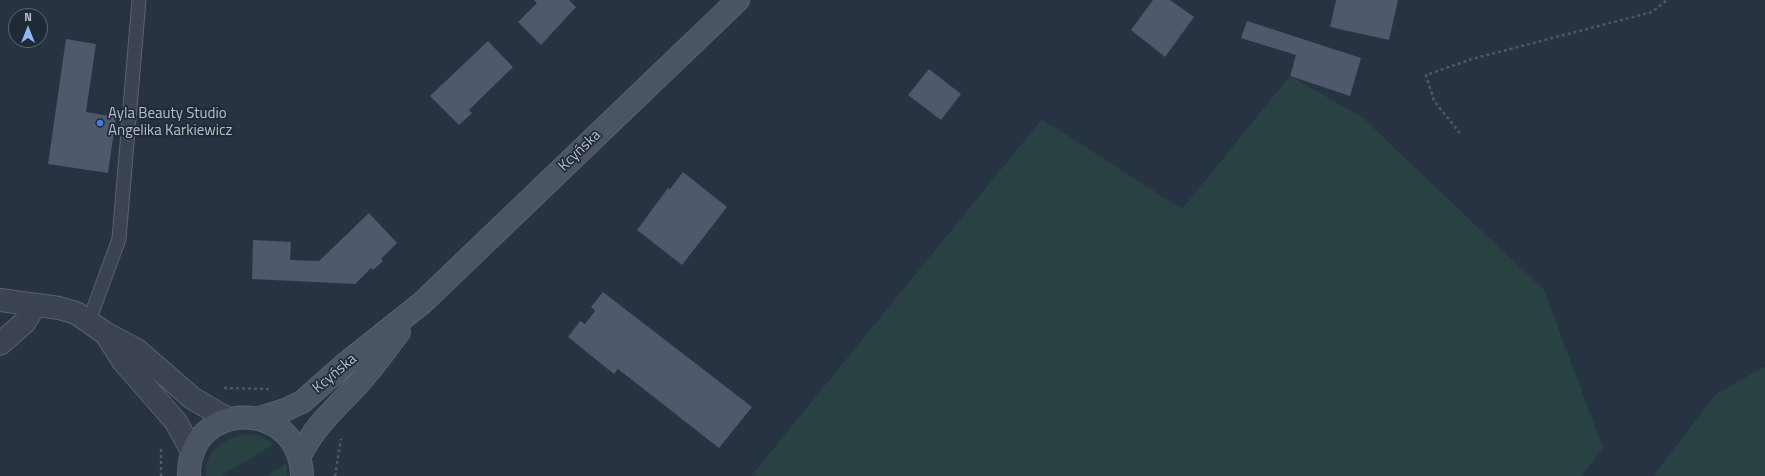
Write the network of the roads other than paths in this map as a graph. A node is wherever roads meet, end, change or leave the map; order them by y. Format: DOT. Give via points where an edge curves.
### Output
graph roads {
  1 [pos="139,0"];
  2 [pos="738,0"];
  3 [pos="0,300"];
  4 [pos="422,303"];
  5 [pos="35,305"];
  6 [pos="97,327"];
  7 [pos="0,344"];
  8 [pos="260,418"];
  9 [pos="228,419"];
  10 [pos="193,453"];
  11 [pos="301,466"];
  12 [pos="190,476"];
  1 -- 6 [label="lane" via="119,239"];
  2 -- 4 [label="main road, Kcyńska"];
  3 -- 5 [label="street"];
  4 -- 8 [label="main road, Kcyńska" via="302,402"];
  4 -- 11 [label="main road, Kcyńska" via="359,383 322,420 310,436"];
  5 -- 6 [label="street" via="70,311"];
  5 -- 7 [label="street" via="24,323"];
  6 -- 9 [label="street" via="137,350 192,398"];
  6 -- 10 [label="street" via="122,361 176,422"];
  8 -- 9 [label="main road" via="244,416"];
  8 -- 11 [label="main road" via="277,426 291,439"];
  9 -- 10 [label="main road" via="213,426 201,438"];
  10 -- 12 [label="main road" via="189,467"];
}
